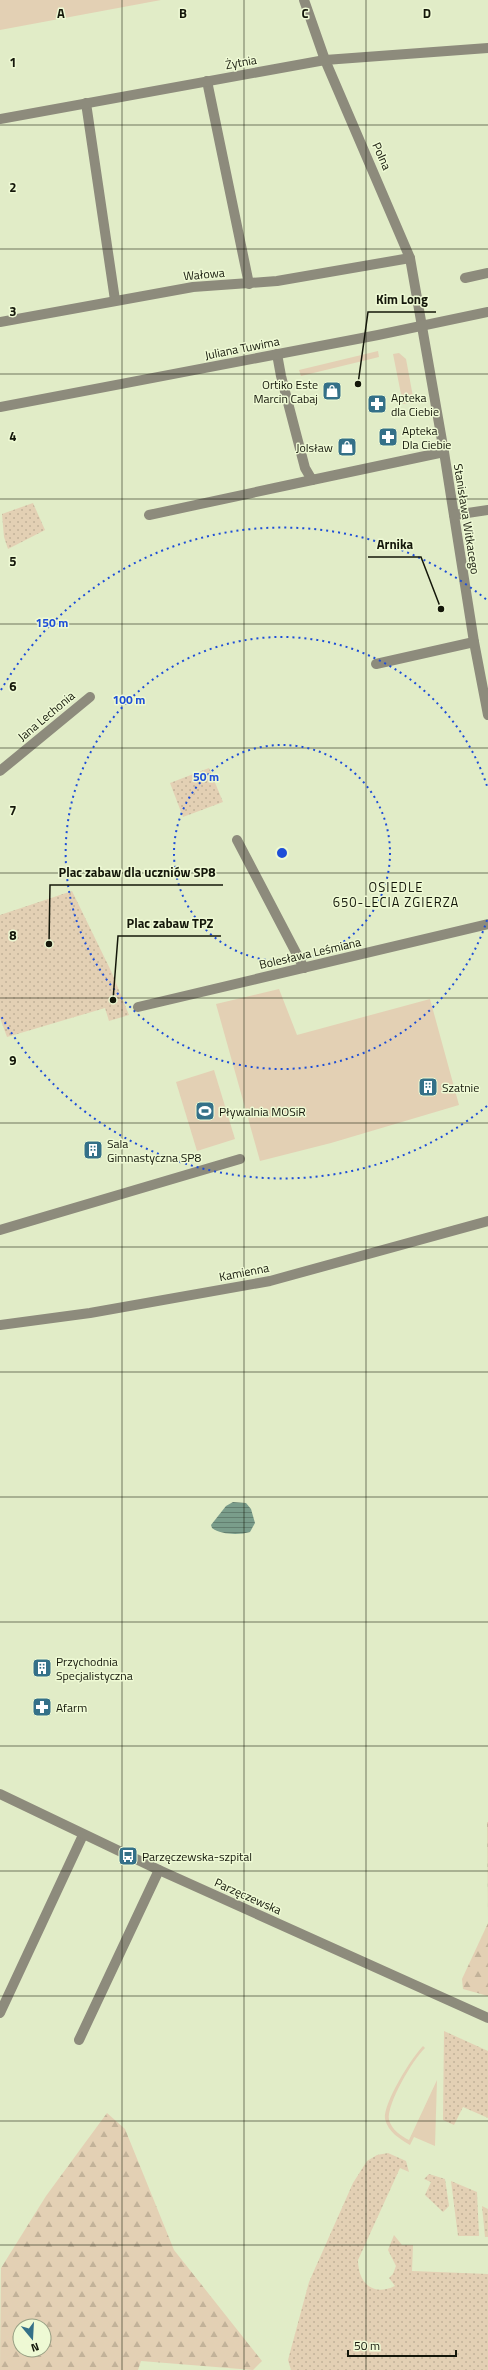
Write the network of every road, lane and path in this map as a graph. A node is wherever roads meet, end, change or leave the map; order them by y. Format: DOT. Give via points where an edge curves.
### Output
graph roads {
  1 [pos="304,0"];
  2 [pos="488,48"];
  3 [pos="325,60"];
  4 [pos="207,81"];
  5 [pos="86,103"];
  6 [pos="0,118"];
  7 [pos="410,258"];
  8 [pos="488,273"];
  9 [pos="466,278"];
  10 [pos="249,284"];
  11 [pos="115,300"];
  12 [pos="488,312"];
  13 [pos="0,322"];
  14 [pos="421,326"];
  15 [pos="278,354"];
  16 [pos="0,406"];
  17 [pos="444,452"];
  18 [pos="312,480"];
  19 [pos="488,510"];
  20 [pos="149,515"];
  21 [pos="454,515"];
  22 [pos="474,642"];
  23 [pos="376,664"];
  24 [pos="90,697"];
  25 [pos="488,715"];
  26 [pos="0,771"];
  27 [pos="237,840"];
  28 [pos="488,924"];
  29 [pos="304,968"];
  30 [pos="138,1007"];
  31 [pos="240,1159"];
  32 [pos="488,1221"];
  33 [pos="0,1230"];
  34 [pos="0,1325"];
  35 [pos="0,1794"];
  36 [pos="82,1835"];
  37 [pos="159,1870"];
  38 [pos="0,2014"];
  39 [pos="488,2018"];
  40 [pos="80,2040"];
  1 -- 3 [label="street, Polna"];
  2 -- 3 [label="street, Żytnia"];
  3 -- 4 [label="street, Żytnia"];
  3 -- 7 [label="street, Polna"];
  4 -- 5 [label="street, Żytnia"];
  4 -- 10 [label="street"];
  5 -- 6 [label="street, Żytnia"];
  5 -- 11 [label="street"];
  7 -- 10 [label="street, Wałowa"];
  7 -- 14 [label="street, Polna"];
  8 -- 9 [label="street"];
  10 -- 11 [label="street, Wałowa" via="209,285"];
  11 -- 13 [label="street, Wałowa"];
  12 -- 14 [label="street, Juliana Tuwima"];
  14 -- 15 [label="street, Juliana Tuwima"];
  14 -- 17 [label="street, Stanisława Witkacego"];
  15 -- 16 [label="street, Juliana Tuwima"];
  15 -- 18 [label="street" via="281,376 305,468"];
  17 -- 18 [label="street"];
  17 -- 21 [label="street, Stanisława Witkacego"];
  18 -- 20 [label="street"];
  19 -- 21 [label="street"];
  21 -- 22 [label="street, Stanisława Witkacego"];
  22 -- 23 [label="street"];
  22 -- 25 [label="street, Stanisława Witkacego"];
  24 -- 26 [label="street, Jana Lechonia"];
  27 -- 29 [label="street"];
  28 -- 29 [label="street, Bolesława Leśmiana"];
  29 -- 30 [label="street, Bolesława Leśmiana"];
  31 -- 33 [label="street"];
  32 -- 34 [label="street, Kamienna" via="270,1281 90,1313"];
  35 -- 36 [label="street, Parzęczewska"];
  36 -- 37 [label="street, Parzęczewska"];
  36 -- 38 [label="street"];
  37 -- 39 [label="street, Parzęczewska"];
  37 -- 40 [label="street"];
}
